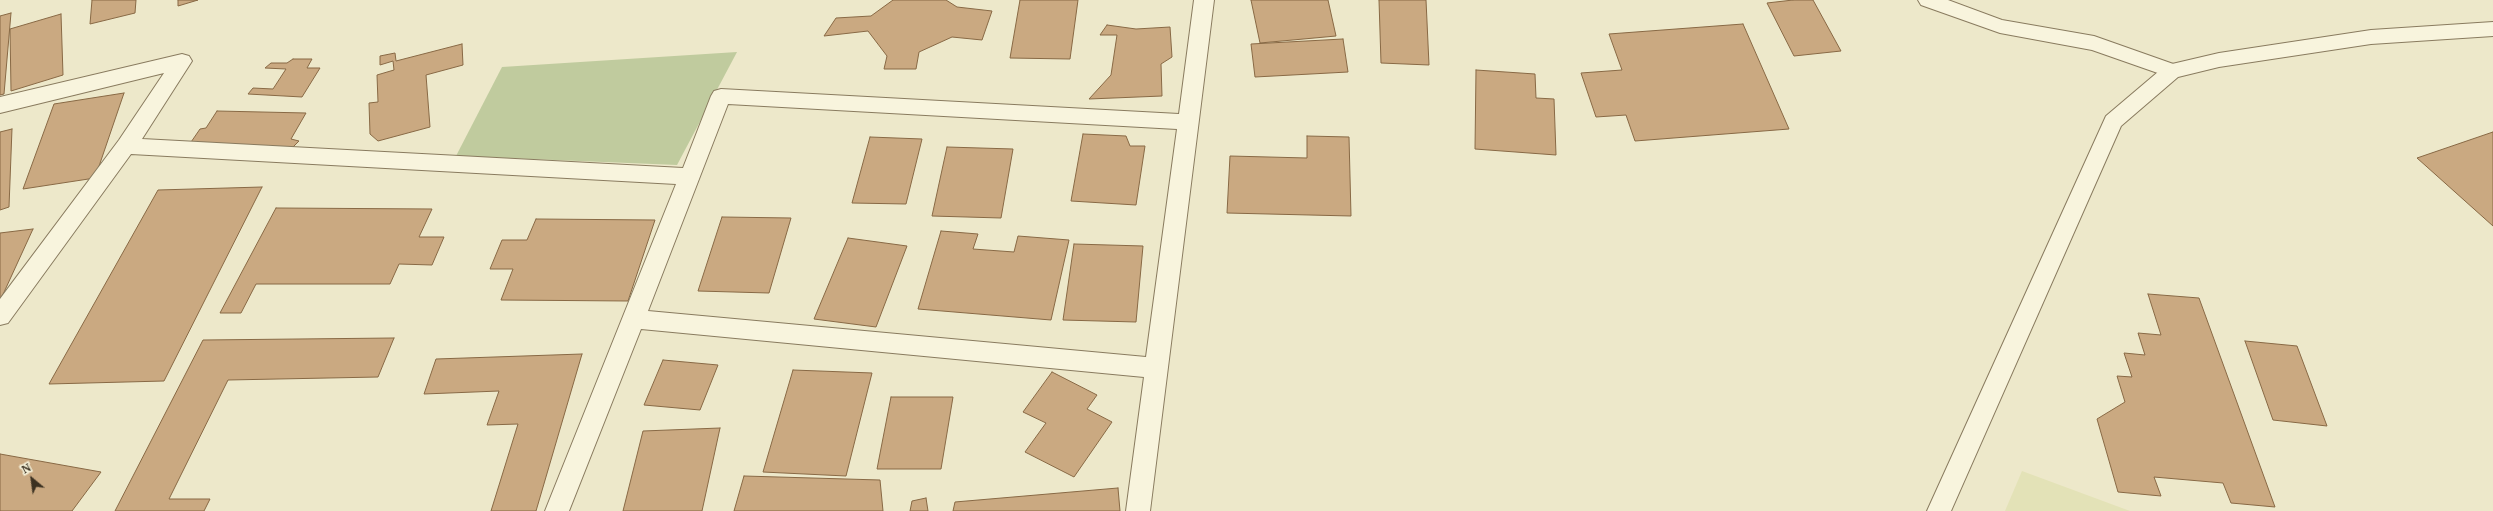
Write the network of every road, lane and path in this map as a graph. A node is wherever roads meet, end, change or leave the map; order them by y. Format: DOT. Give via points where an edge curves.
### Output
graph roads {
  1 [pos="1204,0"];
  2 [pos="1928,0"];
  3 [pos="2493,29"];
  4 [pos="2172,71"];
  5 [pos="0,105"];
  6 [pos="1189,122"];
  7 [pos="126,146"];
  8 [pos="690,177"];
  9 [pos="0,316"];
  10 [pos="634,319"];
  11 [pos="1157,368"];
  12 [pos="557,511"];
  13 [pos="1138,511"];
  14 [pos="1939,511"];
  1 -- 6 [label="street"];
  2 -- 4 [label="street" via="2000,26 2094,43"];
  3 -- 4 [label="street" via="2371,37 2219,60"];
  4 -- 14 [label="street" via="2113,121"];
  5 -- 7 [label="street" via="182,61"];
  6 -- 8 [label="street" via="721,96"];
  6 -- 11 [label="street"];
  7 -- 8 [label="street"];
  7 -- 9 [label="street"];
  8 -- 10 [label="street"];
  10 -- 11 [label="street"];
  10 -- 12 [label="street"];
  11 -- 13 [label="street"];
}
